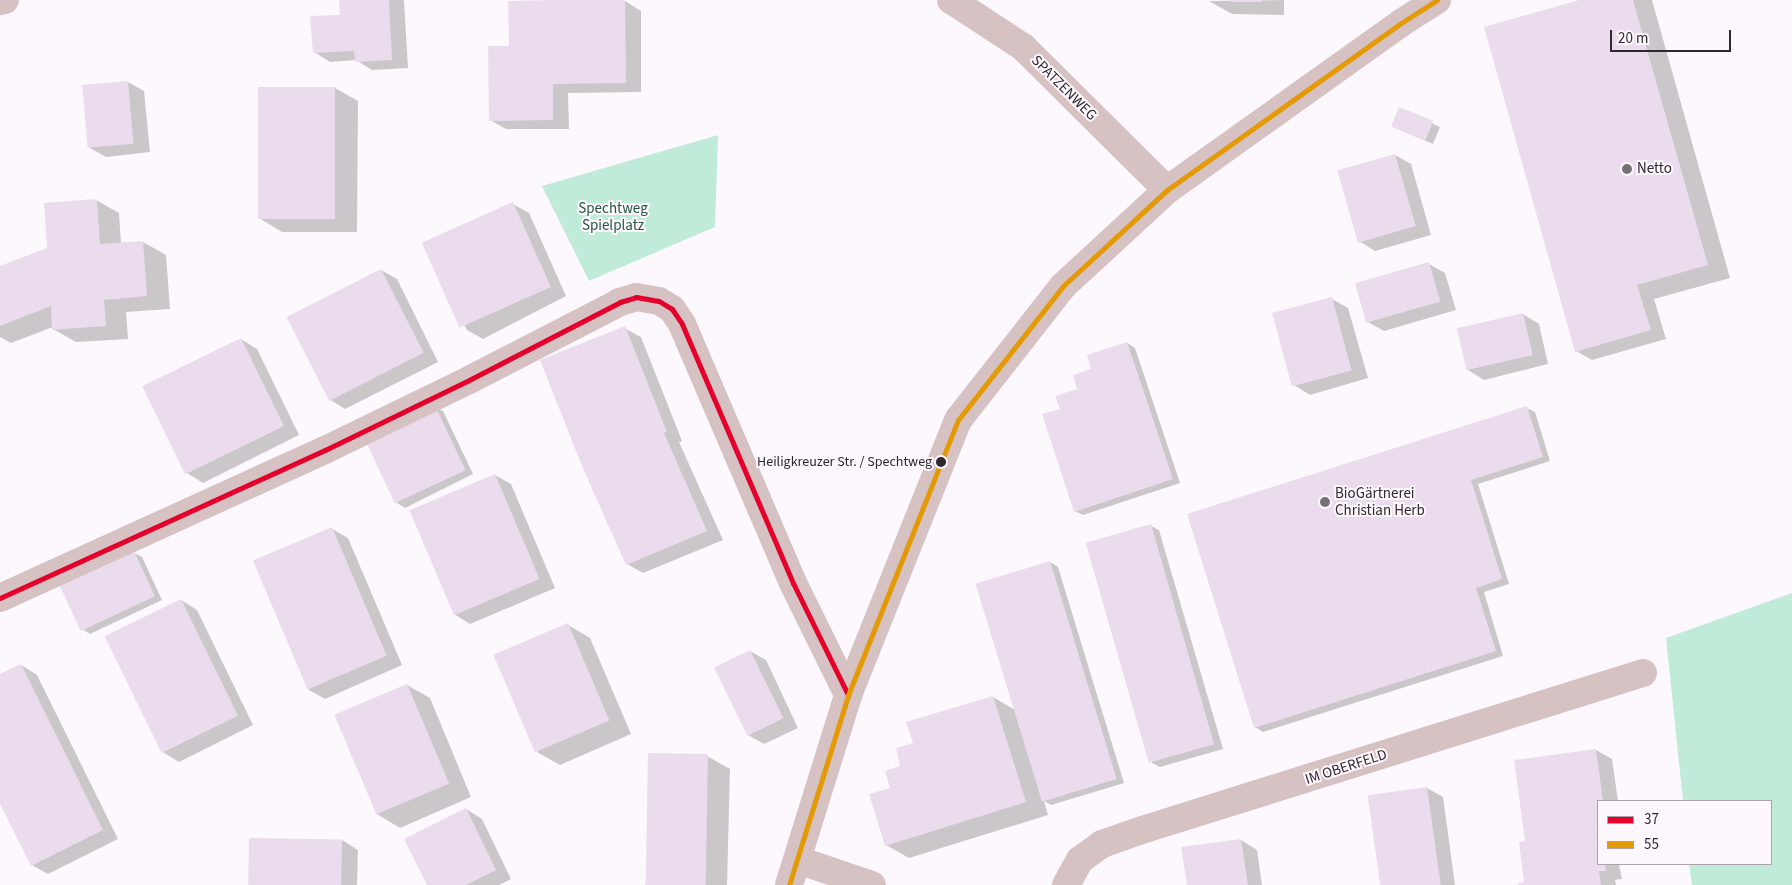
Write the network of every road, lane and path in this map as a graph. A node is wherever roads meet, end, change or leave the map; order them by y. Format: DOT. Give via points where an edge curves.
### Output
graph roads {
  1 [pos="5,0"];
  2 [pos="951,0"];
  3 [pos="1437,0"];
  4 [pos="0,1"];
  5 [pos="1167,190"];
  6 [pos="0,598"];
  7 [pos="1644,673"];
  8 [pos="848,695"];
  9 [pos="793,873"];
  10 [pos="872,885"];
  11 [pos="1066,885"];
  1 -- 4 [label="street"];
  2 -- 5 [label="street, SPATZENWEG" via="1023,47"];
  3 -- 5 [label="street"];
  5 -- 8 [label="street" via="1063,286 958,420"];
  6 -- 8 [label="street" via="325,450 620,302 636,297 659,301 672,309 682,324 793,583"];
  7 -- 11 [label="street, IM OBERFELD" via="1118,838 1102,844 1080,860"];
  8 -- 9 [label="street"];
  9 -- 10 [label="street"];
}
